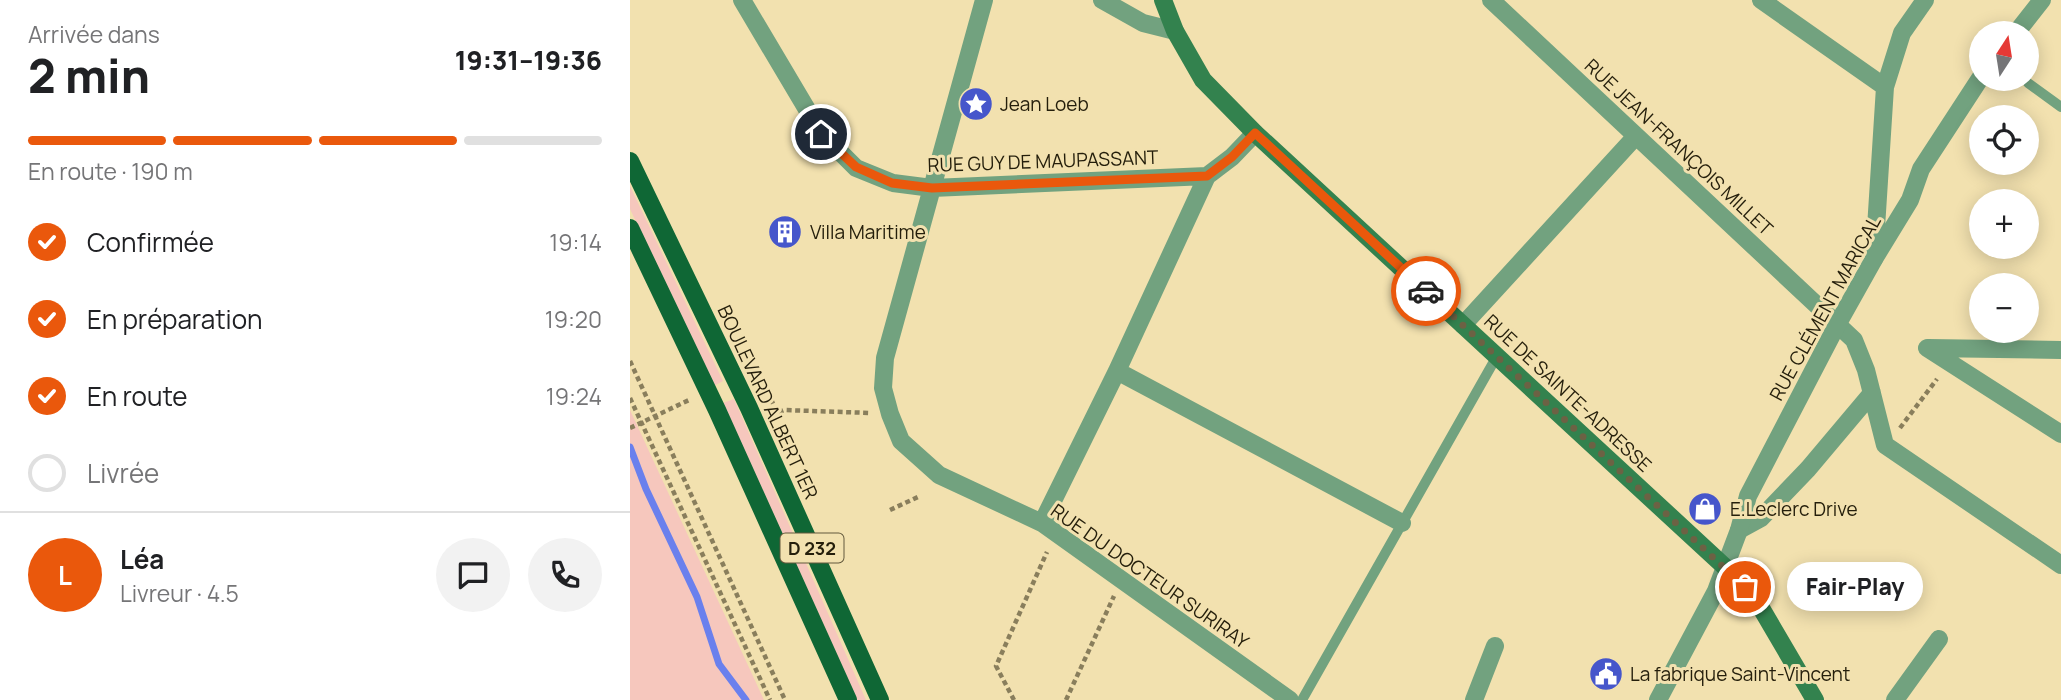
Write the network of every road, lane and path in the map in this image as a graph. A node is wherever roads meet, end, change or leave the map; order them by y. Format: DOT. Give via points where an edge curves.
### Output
graph roads {
  1 [pos="742,0"];
  2 [pos="984,0"];
  3 [pos="1102,0"];
  4 [pos="1163,0"];
  5 [pos="1491,0"];
  6 [pos="1761,0"];
  7 [pos="1924,0"];
  8 [pos="2042,0"];
  9 [pos="2025,21"];
  10 [pos="1175,31"];
  11 [pos="1885,87"];
  12 [pos="1972,91"];
  13 [pos="2039,91"];
  14 [pos="2061,107"];
  15 [pos="1255,133"];
  16 [pos="1636,136"];
  17 [pos="630,161"];
  18 [pos="1207,176"];
  19 [pos="932,188"];
  20 [pos="630,229"];
  21 [pos="1874,259"];
  22 [pos="1463,325"];
  23 [pos="1837,325"];
  24 [pos="2061,350"];
  25 [pos="1497,356"];
  26 [pos="630,362"];
  27 [pos="1953,365"];
  28 [pos="1117,371"];
  29 [pos="1872,393"];
  30 [pos="696,397"];
  31 [pos="630,398"];
  32 [pos="784,410"];
  33 [pos="890,414"];
  34 [pos="655,417"];
  35 [pos="640,424"];
  36 [pos="630,428"];
  37 [pos="2061,434"];
  38 [pos="1885,445"];
  39 [pos="920,496"];
  40 [pos="890,510"];
  41 [pos="1042,523"];
  42 [pos="1402,523"];
  43 [pos="1739,530"];
  44 [pos="1047,552"];
  45 [pos="2061,565"];
  46 [pos="1725,567"];
  47 [pos="1105,616"];
  48 [pos="1939,639"];
  49 [pos="1495,646"];
  50 [pos="770,700"];
  51 [pos="785,700"];
  52 [pos="848,700"];
  53 [pos="880,700"];
  54 [pos="1014,700"];
  55 [pos="1066,700"];
  56 [pos="1290,700"];
  57 [pos="1302,700"];
  58 [pos="1474,700"];
  59 [pos="1658,700"];
  60 [pos="1815,700"];
  61 [pos="1895,700"];
  1 -- 19 [label="street, RUE GUY DE MAUPASSANT" via="821,134 856,167 892,183"];
  2 -- 19 [label="street, RUE DU DOCTEUR SURIRAY"];
  3 -- 10 [label="street" via="1143,23"];
  4 -- 10 [label="main road, RUE DE SAINTE-ADRESSE"];
  5 -- 16 [label="street, RUE JEAN-FRANÇOIS MILLET"];
  6 -- 11 [label="street"];
  7 -- 11 [label="street" via="1902,33"];
  8 -- 9 [label="street"];
  10 -- 15 [label="main road, RUE DE SAINTE-ADRESSE" via="1203,80"];
  11 -- 21 [label="street"];
  12 -- 21 [label="street, RUE CLÉMENT MARICAL" via="1921,169 1910,200"];
  13 -- 14 [label="lane"];
  15 -- 18 [label="street"];
  15 -- 22 [label="main road, RUE DE SAINTE-ADRESSE"];
  16 -- 22 [label="street"];
  16 -- 23 [label="street, RUE JEAN-FRANÇOIS MILLET"];
  17 -- 53 [label="main road, BOULEVARD ALBERT 1ER / D 232" via="749,408"];
  18 -- 19 [label="street, RUE GUY DE MAUPASSANT"];
  18 -- 28 [label="street"];
  19 -- 33 [label="street, RUE DU DOCTEUR SURIRAY" via="886,358 883,388"];
  20 -- 52 [label="main road, D 232"];
  21 -- 23 [label="street, RUE CLÉMENT MARICAL"];
  22 -- 25 [label="main road, RUE DE SAINTE-ADRESSE"];
  23 -- 29 [label="street, RUE JEAN-FRANÇOIS MILLET" via="1854,341"];
  23 -- 43 [label="street, RUE CLÉMENT MARICAL" via="1748,496"];
  24 -- 27 [label="street" via="1927,348"];
  25 -- 42 [label="lane"];
  25 -- 46 [label="main road, RUE DE SAINTE-ADRESSE"];
  26 -- 34 [label="path"];
  27 -- 37 [label="street"];
  27 -- 38 [label="path" via="1945,368"];
  28 -- 41 [label="street"];
  28 -- 42 [label="street"];
  29 -- 38 [label="street, RUE JEAN-FRANÇOIS MILLET"];
  29 -- 43 [label="street" via="1761,518"];
  30 -- 34 [label="path"];
  31 -- 35 [label="path"];
  32 -- 33 [label="path"];
  33 -- 41 [label="street, RUE DU DOCTEUR SURIRAY" via="901,440 939,475"];
  34 -- 35 [label="path"];
  34 -- 51 [label="path"];
  35 -- 36 [label="path"];
  35 -- 50 [label="path"];
  38 -- 45 [label="street"];
  39 -- 40 [label="path"];
  41 -- 56 [label="street, RUE DU DOCTEUR SURIRAY"];
  42 -- 57 [label="lane"];
  43 -- 46 [label="street, RUE CLÉMENT MARICAL"];
  44 -- 54 [label="path" via="996,666"];
  46 -- 59 [label="street, RUE CLÉMENT MARICAL"];
  46 -- 60 [label="main road, RUE DE SAINTE-ADRESSE" via="1754,596"];
  47 -- 55 [label="path"];
  48 -- 61 [label="street"];
  49 -- 58 [label="street"];
}
